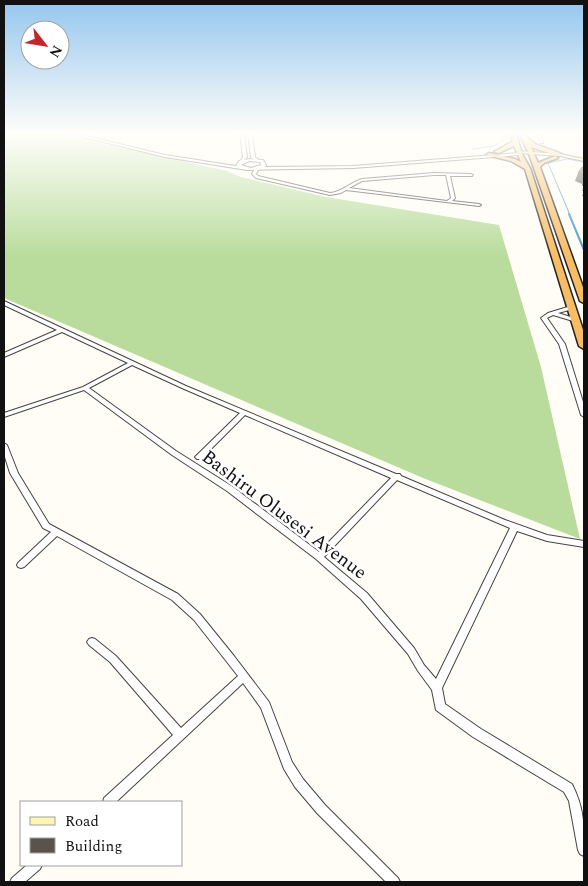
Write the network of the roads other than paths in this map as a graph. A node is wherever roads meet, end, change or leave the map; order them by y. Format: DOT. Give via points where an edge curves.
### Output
graph roads {
  1 [pos="248,174"];
  2 [pos="254,174"];
  3 [pos="443,174"];
  4 [pos="448,174"];
  5 [pos="456,174"];
  6 [pos="533,174"];
  7 [pos="535,174"];
  8 [pos="536,174"];
  9 [pos="471,175"];
  10 [pos="277,182"];
  11 [pos="541,182"];
  12 [pos="347,189"];
  13 [pos="448,202"];
  14 [pos="479,205"];
  15 [pos="584,301"];
  16 [pos="4,303"];
  17 [pos="571,308"];
  18 [pos="551,314"];
  19 [pos="575,320"];
  20 [pos="62,330"];
  21 [pos="584,346"];
  22 [pos="4,355"];
  23 [pos="132,363"];
  24 [pos="85,388"];
  25 [pos="245,412"];
  26 [pos="4,415"];
  27 [pos="584,415"];
  28 [pos="4,445"];
  29 [pos="199,457"];
  30 [pos="397,476"];
  31 [pos="515,527"];
  32 [pos="56,532"];
  33 [pos="584,544"];
  34 [pos="319,557"];
  35 [pos="21,565"];
  36 [pos="92,642"];
  37 [pos="244,676"];
  38 [pos="437,688"];
  39 [pos="180,735"];
  40 [pos="109,801"];
  41 [pos="584,850"];
  42 [pos="35,866"];
  43 [pos="16,882"];
  44 [pos="394,882"];
  1 -- 10 [label="street" via="256,180"];
  2 -- 10 [label="street"];
  3 -- 12 [label="street" via="362,180"];
  4 -- 13 [label="street" via="454,198"];
  5 -- 9 [label="street"];
  6 -- 17 [label="highway"];
  7 -- 11 [label="highway"];
  8 -- 11 [label="highway"];
  10 -- 12 [label="street" via="325,194 339,194"];
  11 -- 15 [label="highway"];
  12 -- 13 [label="street"];
  13 -- 14 [label="street"];
  16 -- 20 [label="street"];
  17 -- 18 [label="street"];
  17 -- 19 [label="highway"];
  18 -- 19 [label="street"];
  18 -- 27 [label="street" via="546,316 546,321 562,344"];
  19 -- 21 [label="highway"];
  20 -- 22 [label="street"];
  20 -- 23 [label="street"];
  23 -- 24 [label="street"];
  23 -- 25 [label="street"];
  24 -- 26 [label="street"];
  24 -- 34 [label="street, Bashiru Olusesi Avenue" via="189,464 230,489"];
  25 -- 29 [label="street"];
  25 -- 30 [label="street"];
  28 -- 32 [label="street" via="29,500 46,526"];
  30 -- 31 [label="street"];
  30 -- 34 [label="street"];
  31 -- 33 [label="street" via="546,538"];
  31 -- 38 [label="street"];
  32 -- 35 [label="street"];
  32 -- 37 [label="street" via="175,597 197,617"];
  34 -- 38 [label="street, Bashiru Olusesi Avenue" via="364,596 390,624"];
  36 -- 39 [label="street" via="113,659"];
  37 -- 39 [label="street"];
  37 -- 44 [label="street" via="265,705 288,765 299,784"];
  38 -- 41 [label="street, Bashiru Olusesi Avenue" via="440,707 568,788 574,800"];
  39 -- 40 [label="street"];
  42 -- 43 [label="street"];
}
